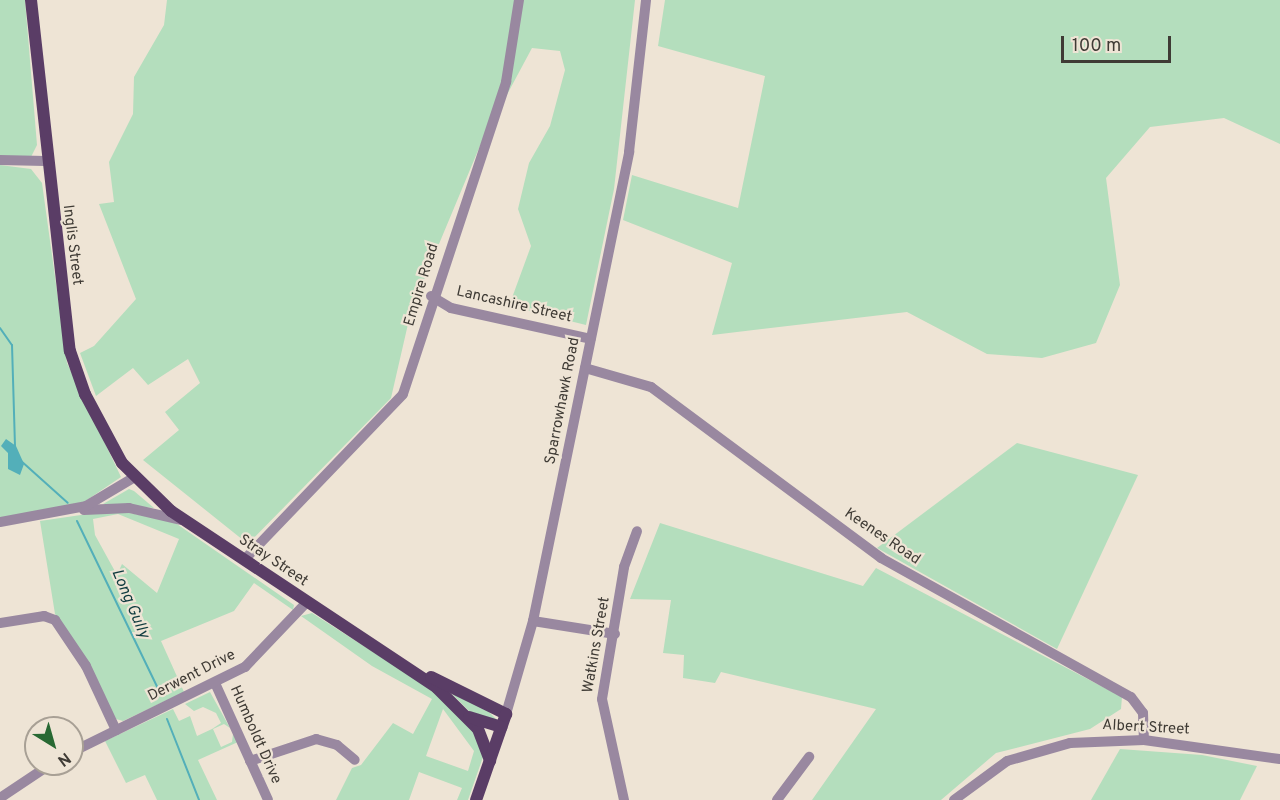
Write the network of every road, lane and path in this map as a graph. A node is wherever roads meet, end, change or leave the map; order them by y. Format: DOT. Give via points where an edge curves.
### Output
graph roads {
  1 [pos="31,0"];
  2 [pos="519,0"];
  3 [pos="646,0"];
  4 [pos="0,160"];
  5 [pos="45,161"];
  6 [pos="431,296"];
  7 [pos="591,339"];
  8 [pos="585,368"];
  9 [pos="133,478"];
  10 [pos="71,510"];
  11 [pos="186,521"];
  12 [pos="0,522"];
  13 [pos="637,531"];
  14 [pos="245,559"];
  15 [pos="307,602"];
  16 [pos="533,621"];
  17 [pos="0,623"];
  18 [pos="615,634"];
  19 [pos="400,663"];
  20 [pos="215,683"];
  21 [pos="507,714"];
  22 [pos="469,717"];
  23 [pos="502,727"];
  24 [pos="116,730"];
  25 [pos="1144,740"];
  26 [pos="84,746"];
  27 [pos="809,757"];
  28 [pos="355,759"];
  29 [pos="1280,759"];
  30 [pos="250,761"];
  31 [pos="490,761"];
  32 [pos="33,776"];
  33 [pos="0,798"];
  34 [pos="268,800"];
  35 [pos="476,800"];
  36 [pos="624,800"];
  37 [pos="777,800"];
  38 [pos="954,800"];
  1 -- 5 [label="main road, Inglis Street"];
  2 -- 6 [label="street, Empire Road" via="503,93"];
  3 -- 7 [label="street, Sparrowhawk Road" via="632,132"];
  4 -- 5 [label="street"];
  5 -- 9 [label="main road, Inglis Street" via="74,366"];
  6 -- 7 [label="street, Lancashire Street" via="451,308"];
  6 -- 14 [label="street, Empire Road" via="403,394"];
  7 -- 8 [label="street, Sparrowhawk Road"];
  8 -- 16 [label="street, Sparrowhawk Road"];
  8 -- 25 [label="street, Keenes Road" via="651,387 881,558 1126,693 1143,713"];
  9 -- 10 [label="street"];
  9 -- 11 [label="main road, Stray Street"];
  10 -- 11 [label="street" via="129,508"];
  10 -- 12 [label="street"];
  11 -- 14 [label="main road, Stray Street"];
  13 -- 18 [label="street, Watkins Street" via="624,567"];
  14 -- 15 [label="main road, Stray Street"];
  15 -- 19 [label="main road, Stray Street"];
  15 -- 20 [label="street, Derwent Drive" via="259,656"];
  16 -- 18 [label="street"];
  16 -- 21 [label="street, Sparrowhawk Road"];
  17 -- 24 [label="street" via="44,616 55,620 86,666"];
  18 -- 36 [label="street, Watkins Street" via="602,706"];
  19 -- 21 [label="main road, Stray Street"];
  19 -- 22 [label="main road, Stray Street"];
  20 -- 24 [label="street, Derwent Drive"];
  20 -- 30 [label="street, Humboldt Drive"];
  21 -- 23 [label="main road, Sparrowhawk Road"];
  22 -- 23 [label="main road"];
  22 -- 31 [label="main road, Stray Street" via="484,738"];
  23 -- 31 [label="main road, Sparrowhawk Road"];
  24 -- 26 [label="street, Derwent Drive"];
  25 -- 29 [label="street, Albert Street"];
  25 -- 38 [label="street, Albert Street" via="1081,742 1026,753 998,766"];
  27 -- 37 [label="street"];
  28 -- 30 [label="street" via="338,745 316,739"];
  30 -- 34 [label="street, Humboldt Drive"];
  31 -- 35 [label="main road, Sparrowhawk Road"];
  32 -- 33 [label="street"];
}
